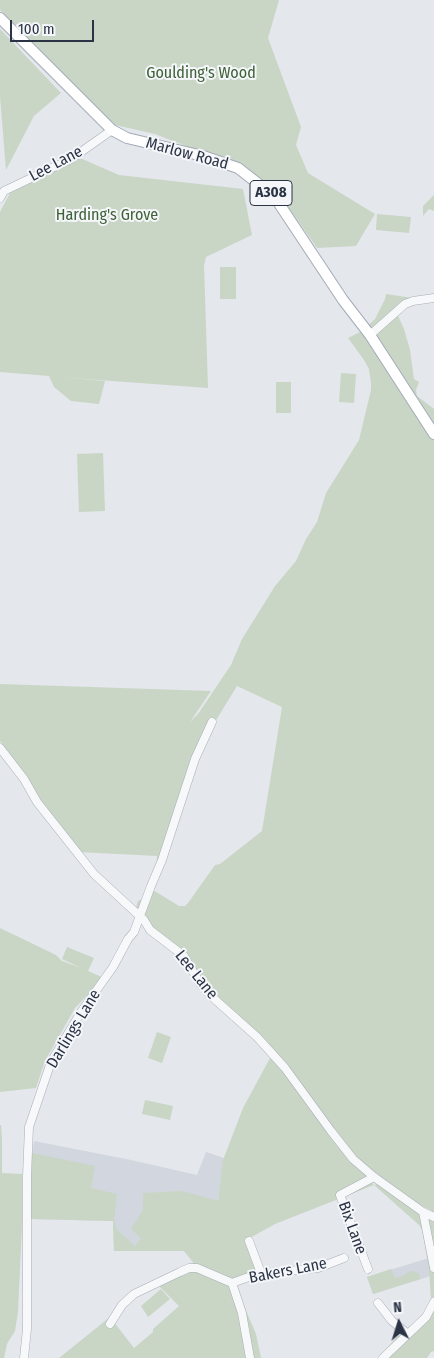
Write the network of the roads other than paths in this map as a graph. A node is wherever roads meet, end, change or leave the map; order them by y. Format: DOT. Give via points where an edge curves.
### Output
graph roads {
  1 [pos="0,18"];
  2 [pos="112,130"];
  3 [pos="0,198"];
  4 [pos="434,298"];
  5 [pos="370,335"];
  6 [pos="434,434"];
  7 [pos="212,722"];
  8 [pos="0,748"];
  9 [pos="140,917"];
  10 [pos="150,930"];
  11 [pos="134,932"];
  12 [pos="374,1177"];
  13 [pos="423,1212"];
  14 [pos="434,1217"];
  15 [pos="248,1240"];
  16 [pos="344,1258"];
  17 [pos="433,1263"];
  18 [pos="368,1269"];
  19 [pos="261,1273"];
  20 [pos="232,1283"];
  21 [pos="434,1302"];
  22 [pos="378,1303"];
  23 [pos="110,1324"];
  24 [pos="408,1334"];
  25 [pos="24,1358"];
  26 [pos="250,1358"];
  27 [pos="383,1358"];
  1 -- 2 [label="main road, Marlow Road / A308"];
  2 -- 3 [label="street, Lee Lane" via="71,159 4,191"];
  2 -- 5 [label="main road, Marlow Road / A308" via="126,138 203,156 238,168 274,196"];
  4 -- 5 [label="street" via="404,304"];
  5 -- 6 [label="main road, A308"];
  7 -- 9 [label="street, Darlings Lane" via="195,759"];
  8 -- 9 [label="street, Lee Lane" via="37,802 94,874"];
  9 -- 10 [label="street, Lee Lane"];
  9 -- 11 [label="street, Darlings Lane"];
  10 -- 11 [label="street"];
  10 -- 12 [label="street, Lee Lane" via="184,956 207,992 272,1053 343,1147"];
  11 -- 25 [label="street, Darlings Lane" via="51,1062 29,1127"];
  12 -- 13 [label="street, Lee Lane"];
  12 -- 18 [label="street, Bix Lane" via="340,1195"];
  13 -- 14 [label="street, Lee Lane"];
  13 -- 17 [label="street"];
  15 -- 19 [label="street"];
  16 -- 19 [label="street, Bakers Lane" via="318,1268"];
  19 -- 20 [label="street, Bakers Lane"];
  20 -- 23 [label="street" via="197,1268 189,1268 127,1299"];
  20 -- 26 [label="street" via="242,1313"];
  21 -- 24 [label="street" via="426,1317"];
  22 -- 24 [label="street"];
  24 -- 27 [label="street"];
}
